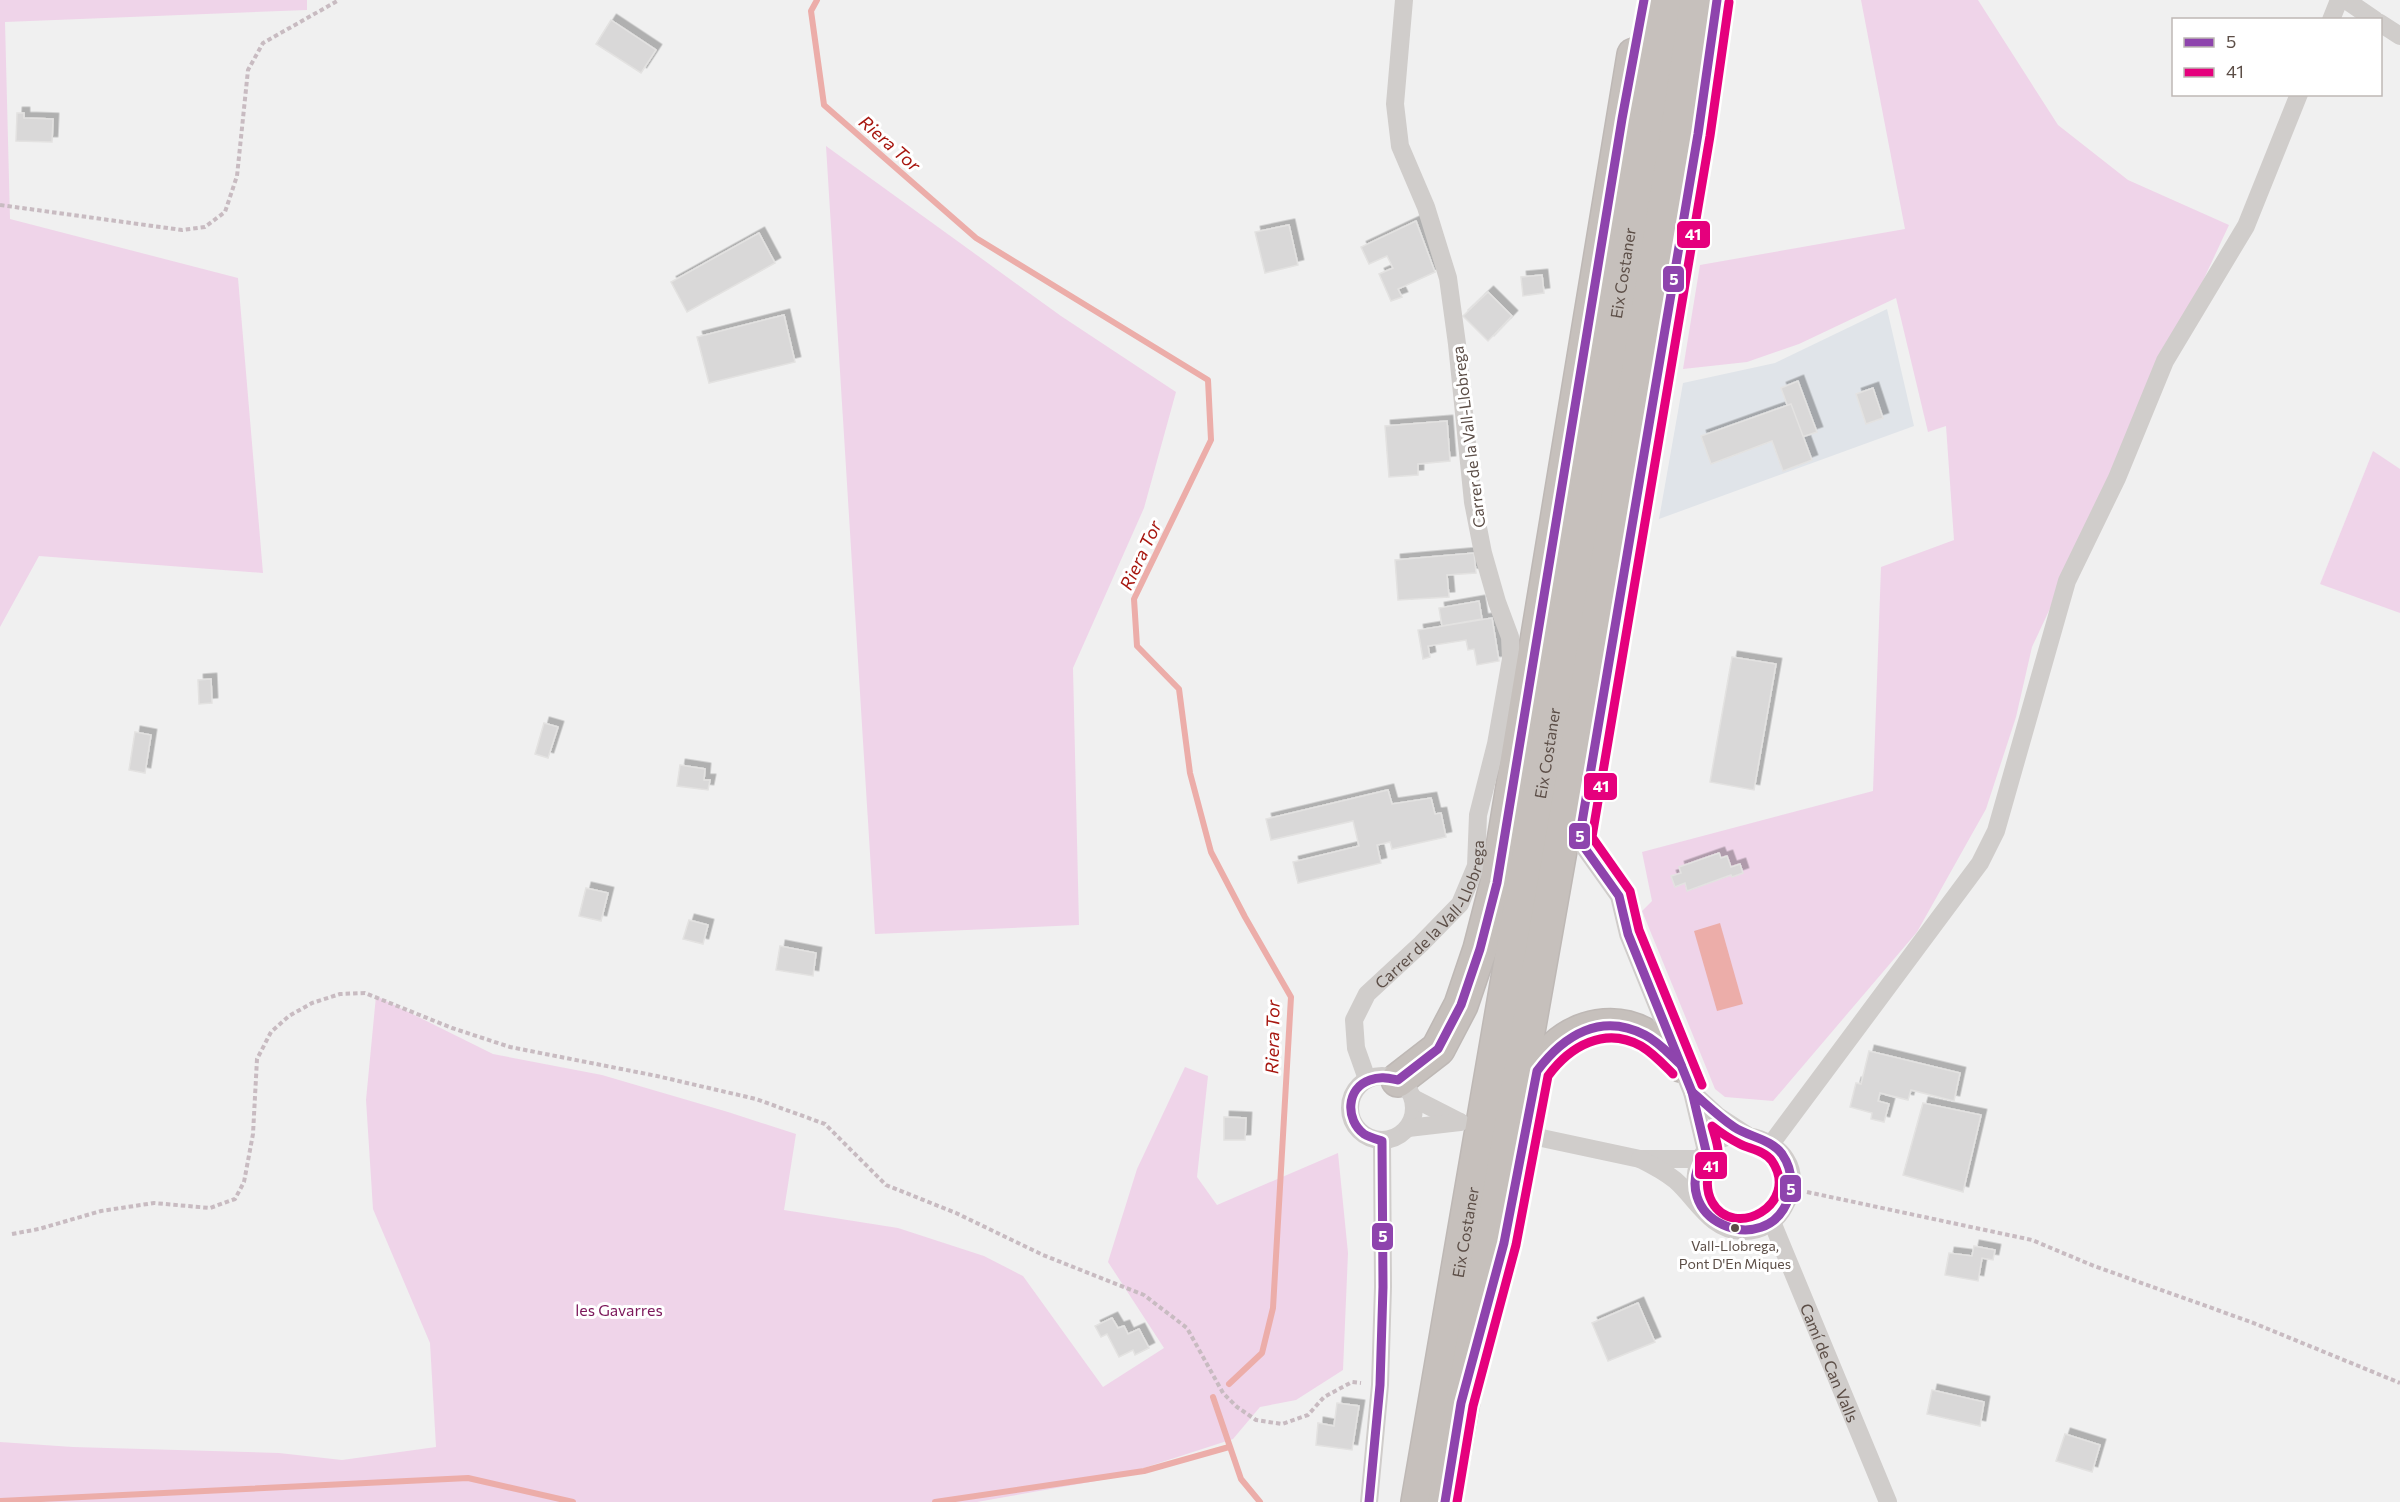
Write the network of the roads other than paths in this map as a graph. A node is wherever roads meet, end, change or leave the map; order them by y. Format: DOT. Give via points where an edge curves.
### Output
graph roads {
  1 [pos="1404,0"];
  2 [pos="1644,0"];
  3 [pos="1665,0"];
  4 [pos="1697,0"];
  5 [pos="1717,0"];
  6 [pos="2339,0"];
  7 [pos="2346,0"];
  8 [pos="2332,18"];
  9 [pos="2372,18"];
  10 [pos="2382,24"];
  11 [pos="2400,36"];
  12 [pos="2298,96"];
  13 [pos="1580,840"];
  14 [pos="1537,1071"];
  15 [pos="1687,1078"];
  16 [pos="1393,1086"];
  17 [pos="1408,1128"];
  18 [pos="1747,1135"];
  19 [pos="1537,1137"];
  20 [pos="1382,1141"];
  21 [pos="1771,1144"];
  22 [pos="1703,1155"];
  23 [pos="1640,1159"];
  24 [pos="1698,1203"];
  25 [pos="1772,1222"];
  26 [pos="1461,1403"];
  27 [pos="1369,1502"];
  28 [pos="1418,1502"];
  29 [pos="1445,1502"];
  30 [pos="1888,1502"];
  1 -- 16 [label="street, Carrer de la Vall-Llobrega" via="1395,104 1400,146 1426,207 1448,278 1473,502 1483,553 1510,637 1511,659 1496,744 1478,814 1476,866 1460,904 1367,994 1354,1020 1356,1048"];
  2 -- 16 [label="highway" via="1497,883 1461,1005 1438,1049"];
  3 -- 28 [label="highway, Eix Costaner" via="1545,757"];
  4 -- 26 [label="highway" via="1574,771"];
  5 -- 13 [label="street"];
  6 -- 8 [label="street"];
  7 -- 9 [label="street"];
  10 -- 11 [label="street"];
  12 -- 21 [label="street" via="2246,226 2165,361 2117,478 2067,581 1996,831 1980,863"];
  13 -- 14 [label="highway"];
  13 -- 15 [label="street" via="1619,896 1629,934"];
  14 -- 15 [label="highway" via="1554,1049 1572,1035 1608,1025 1645,1035"];
  14 -- 26 [label="highway" via="1504,1243"];
  15 -- 18 [label="street" via="1718,1116"];
  15 -- 22 [label="street"];
  16 -- 17 [label="street" via="1414,1118"];
  16 -- 17 [label="street" via="1460,1122"];
  16 -- 20 [label="street" via="1358,1087 1349,1107 1360,1133"];
  17 -- 20 [label="street" via="1399,1137"];
  18 -- 21 [label="street"];
  18 -- 22 [label="street" via="1725,1138"];
  19 -- 23 [label="street"];
  20 -- 27 [label="street" via="1380,1385"];
  21 -- 25 [label="street" via="1787,1163 1791,1188 1788,1200"];
  22 -- 23 [label="street"];
  22 -- 24 [label="street" via="1694,1183"];
  23 -- 24 [label="street" via="1674,1179"];
  24 -- 25 [label="street" via="1708,1217 1733,1231 1760,1228"];
  25 -- 30 [label="street, Camí de Can Valls"];
  26 -- 29 [label="highway"];
}
